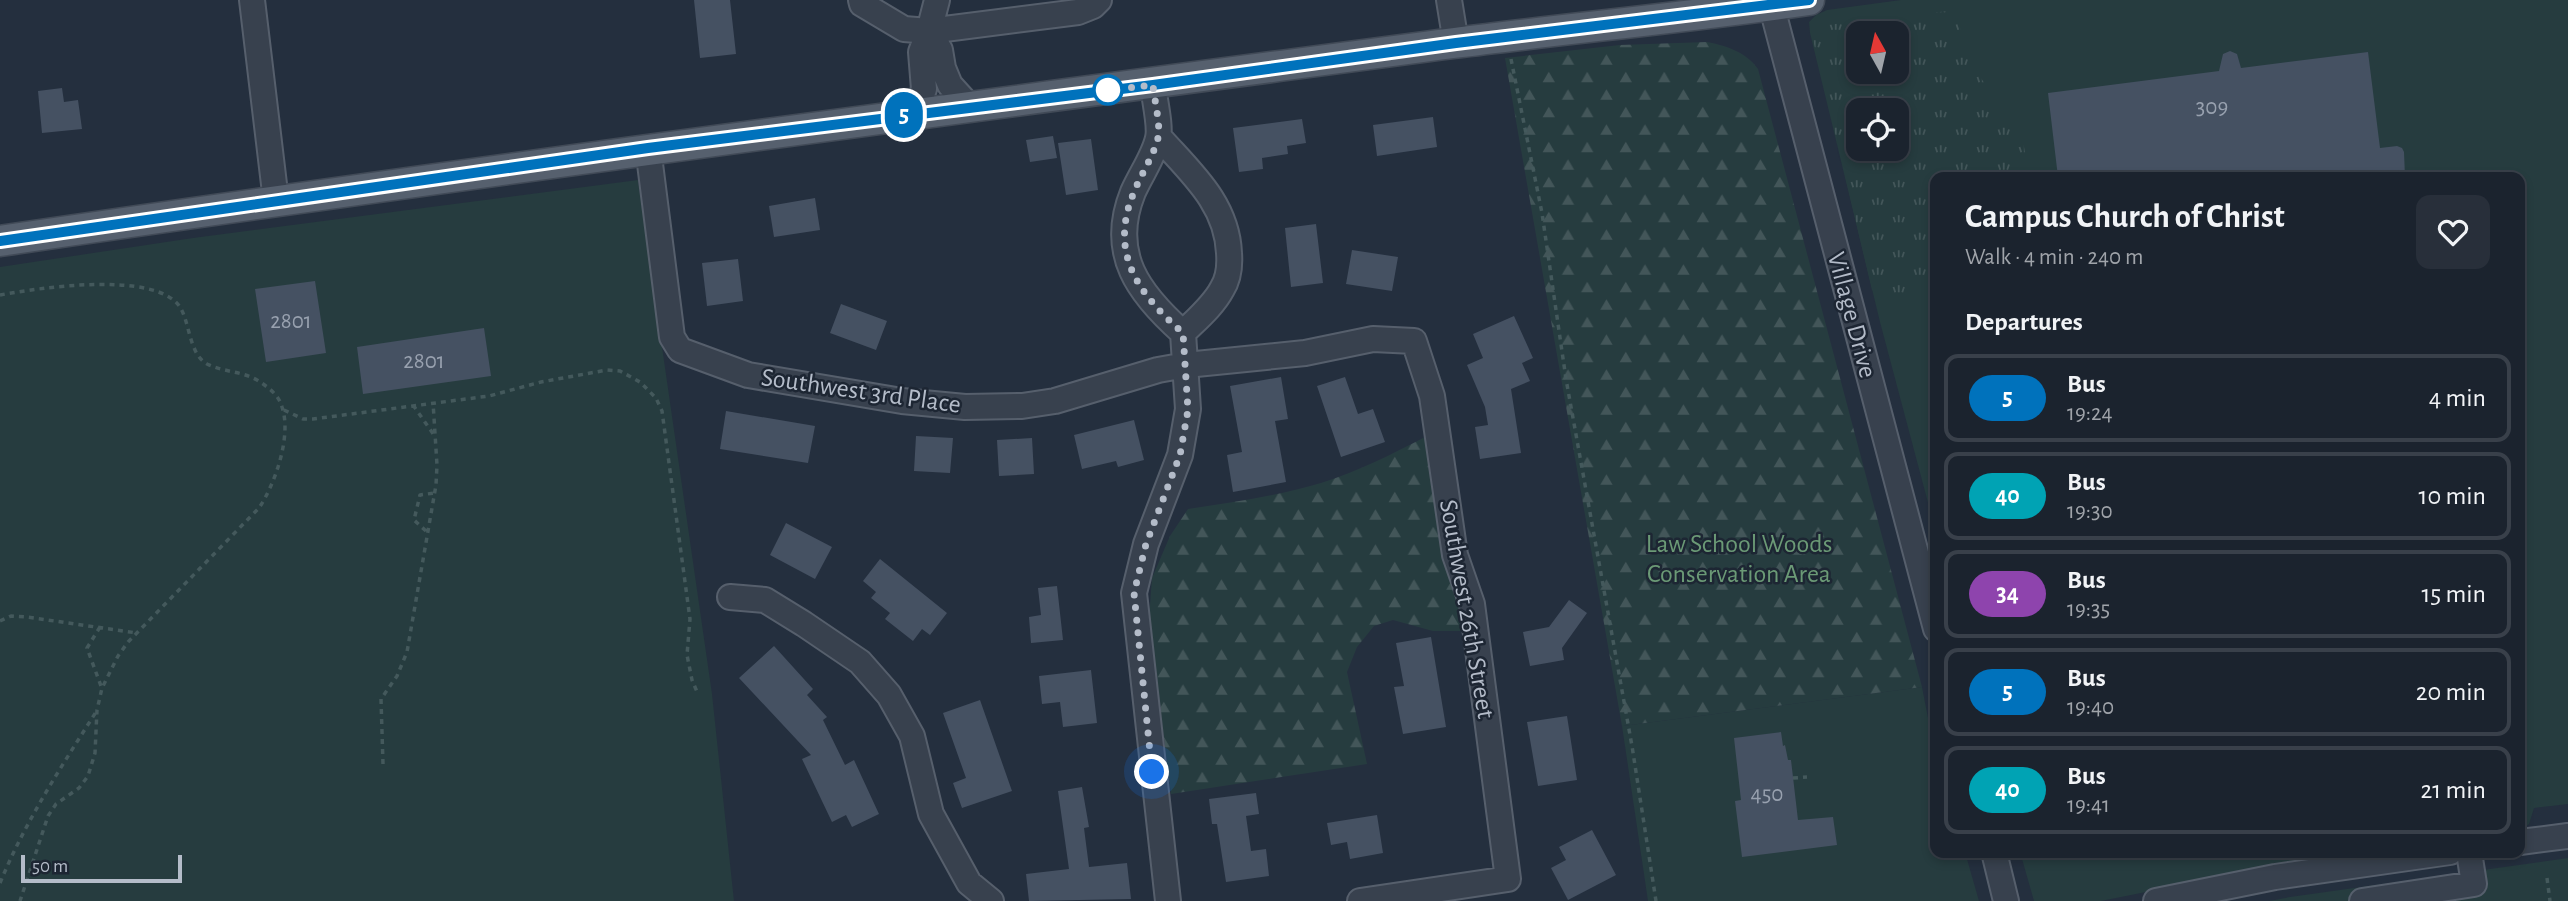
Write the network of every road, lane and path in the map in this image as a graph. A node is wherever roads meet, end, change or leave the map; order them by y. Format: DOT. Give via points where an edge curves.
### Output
graph roads {
  1 [pos="252,0"];
  2 [pos="861,0"];
  3 [pos="936,0"];
  4 [pos="1099,0"];
  5 [pos="1449,0"];
  6 [pos="1809,0"];
  7 [pos="1770,2"];
  8 [pos="929,31"];
  9 [pos="1456,43"];
  10 [pos="1510,57"];
  11 [pos="1153,85"];
  12 [pos="970,107"];
  13 [pos="915,113"];
  14 [pos="1159,137"];
  15 [pos="648,148"];
  16 [pos="276,201"];
  17 [pos="0,241"];
  18 [pos="0,295"];
  19 [pos="1183,333"];
  20 [pos="1414,341"];
  21 [pos="1186,365"];
  22 [pos="433,402"];
  23 [pos="413,405"];
  24 [pos="284,410"];
  25 [pos="435,437"];
  26 [pos="434,493"];
  27 [pos="426,532"];
  28 [pos="730,597"];
  29 [pos="1930,606"];
  30 [pos="0,621"];
  31 [pos="100,626"];
  32 [pos="137,633"];
  33 [pos="102,688"];
  34 [pos="698,694"];
  35 [pos="97,710"];
  36 [pos="383,764"];
  37 [pos="1807,776"];
  38 [pos="1793,778"];
  39 [pos="2568,836"];
  40 [pos="2525,841"];
  41 [pos="1995,858"];
  42 [pos="2409,858"];
  43 [pos="2470,858"];
  44 [pos="2547,878"];
  45 [pos="0,883"];
  46 [pos="2475,893"];
  47 [pos="20,901"];
  48 [pos="991,901"];
  49 [pos="1168,901"];
  50 [pos="1360,901"];
  51 [pos="1656,901"];
  52 [pos="2006,901"];
  53 [pos="2156,901"];
  54 [pos="2362,901"];
  55 [pos="2550,901"];
  1 -- 16 [label="street"];
  2 -- 8 [label="street" via="904,29"];
  3 -- 8 [label="street"];
  4 -- 8 [label="street" via="1078,12"];
  5 -- 9 [label="street"];
  6 -- 7 [label="main road"];
  7 -- 9 [label="main road"];
  7 -- 29 [label="street, Village Drive"];
  8 -- 12 [label="street" via="950,85"];
  8 -- 13 [label="street" via="921,52 925,89"];
  9 -- 11 [label="main road"];
  10 -- 51 [label="path" via="1542,213"];
  11 -- 12 [label="main road"];
  11 -- 14 [label="street"];
  12 -- 13 [label="main road"];
  13 -- 15 [label="main road"];
  14 -- 19 [label="street" via="1133,193 1126,217 1126,245 1133,276 1142,290"];
  14 -- 19 [label="street" via="1211,196 1228,242 1228,276 1223,288"];
  15 -- 16 [label="main road"];
  15 -- 21 [label="street, Southwest 3rd Place" via="672,337 682,351 748,375 965,407 1055,401"];
  16 -- 17 [label="main road"];
  18 -- 24 [label="path" via="83,284 159,292 180,307 204,362 259,381"];
  19 -- 21 [label="street"];
  20 -- 21 [label="street, Southwest 3rd Place" via="1373,339 1305,353"];
  20 -- 50 [label="street, Southwest 26th Street" via="1432,396 1455,555 1472,604 1508,879"];
  21 -- 49 [label="street" via="1188,410 1180,455 1146,544 1134,593"];
  22 -- 23 [label="path"];
  22 -- 25 [label="path"];
  22 -- 34 [label="path" via="489,396 607,370 626,373 651,392 662,411 667,437 690,618 687,655"];
  23 -- 24 [label="path" via="303,419"];
  23 -- 25 [label="path"];
  24 -- 32 [label="path" via="280,462 259,508"];
  25 -- 26 [label="path"];
  26 -- 27 [label="path"];
  26 -- 27 [label="path" via="420,495 416,502 414,520"];
  27 -- 36 [label="path" via="405,657 381,699"];
  28 -- 48 [label="street" via="765,600 795,618 860,662 890,695 912,736 931,814 969,883"];
  30 -- 31 [label="path" via="19,616"];
  31 -- 32 [label="path"];
  31 -- 33 [label="path" via="88,648"];
  32 -- 33 [label="path" via="118,656"];
  33 -- 35 [label="path"];
  35 -- 45 [label="path" via="24,830"];
  35 -- 47 [label="path" via="95,753 88,776 48,816"];
  37 -- 38 [label="path"];
  39 -- 40 [label="street"];
  41 -- 52 [label="street"];
  42 -- 53 [label="street" via="2264,879"];
  43 -- 46 [label="street"];
  44 -- 55 [label="path"];
  46 -- 54 [label="street"];
}
